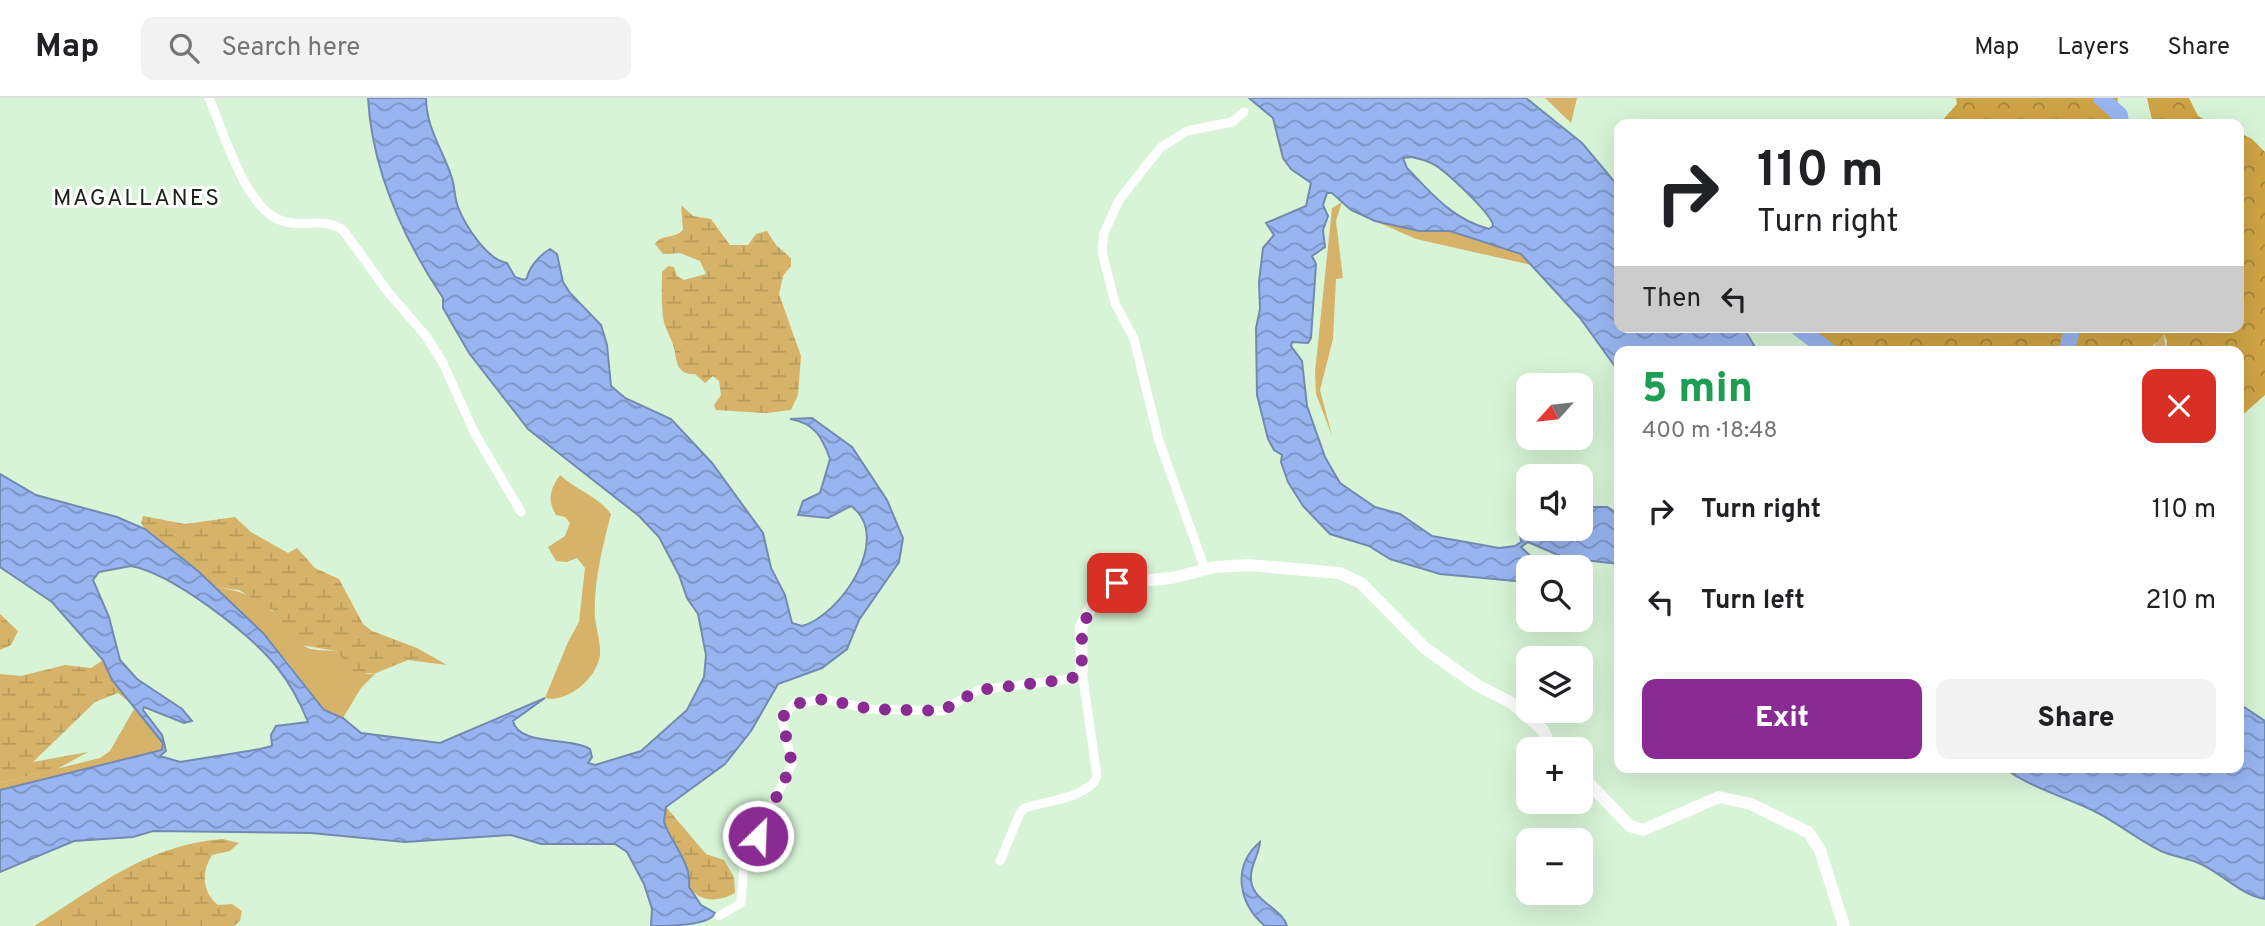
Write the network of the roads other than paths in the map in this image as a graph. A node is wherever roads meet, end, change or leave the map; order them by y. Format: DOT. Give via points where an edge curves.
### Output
graph roads {
  1 [pos="209,98"];
  2 [pos="1244,112"];
  3 [pos="521,512"];
  4 [pos="1205,569"];
  5 [pos="1082,670"];
  6 [pos="1545,737"];
  7 [pos="1593,788"];
  8 [pos="1000,861"];
  9 [pos="719,916"];
  10 [pos="1844,926"];
  1 -- 3 [label="street" via="248,191 262,209 287,223 320,221 344,230 426,336"];
  2 -- 4 [label="street" via="1232,121 1187,131 1160,148 1119,200 1104,233 1102,252 1115,303 1134,339 1159,441"];
  4 -- 5 [label="street" via="1172,578 1117,583 1091,607 1081,627"];
  4 -- 6 [label="street" via="1249,565 1339,573 1361,583 1426,649 1476,685 1512,703 1538,724"];
  5 -- 8 [label="street" via="1097,777 1094,784 1025,808"];
  5 -- 9 [label="street" via="1071,679 978,690 942,711 870,709 824,699 794,704 782,718 792,764 744,862 741,903"];
  7 -- 10 [label="street" via="1637,829 1719,797 1752,804 1808,832 1820,850"];
}
